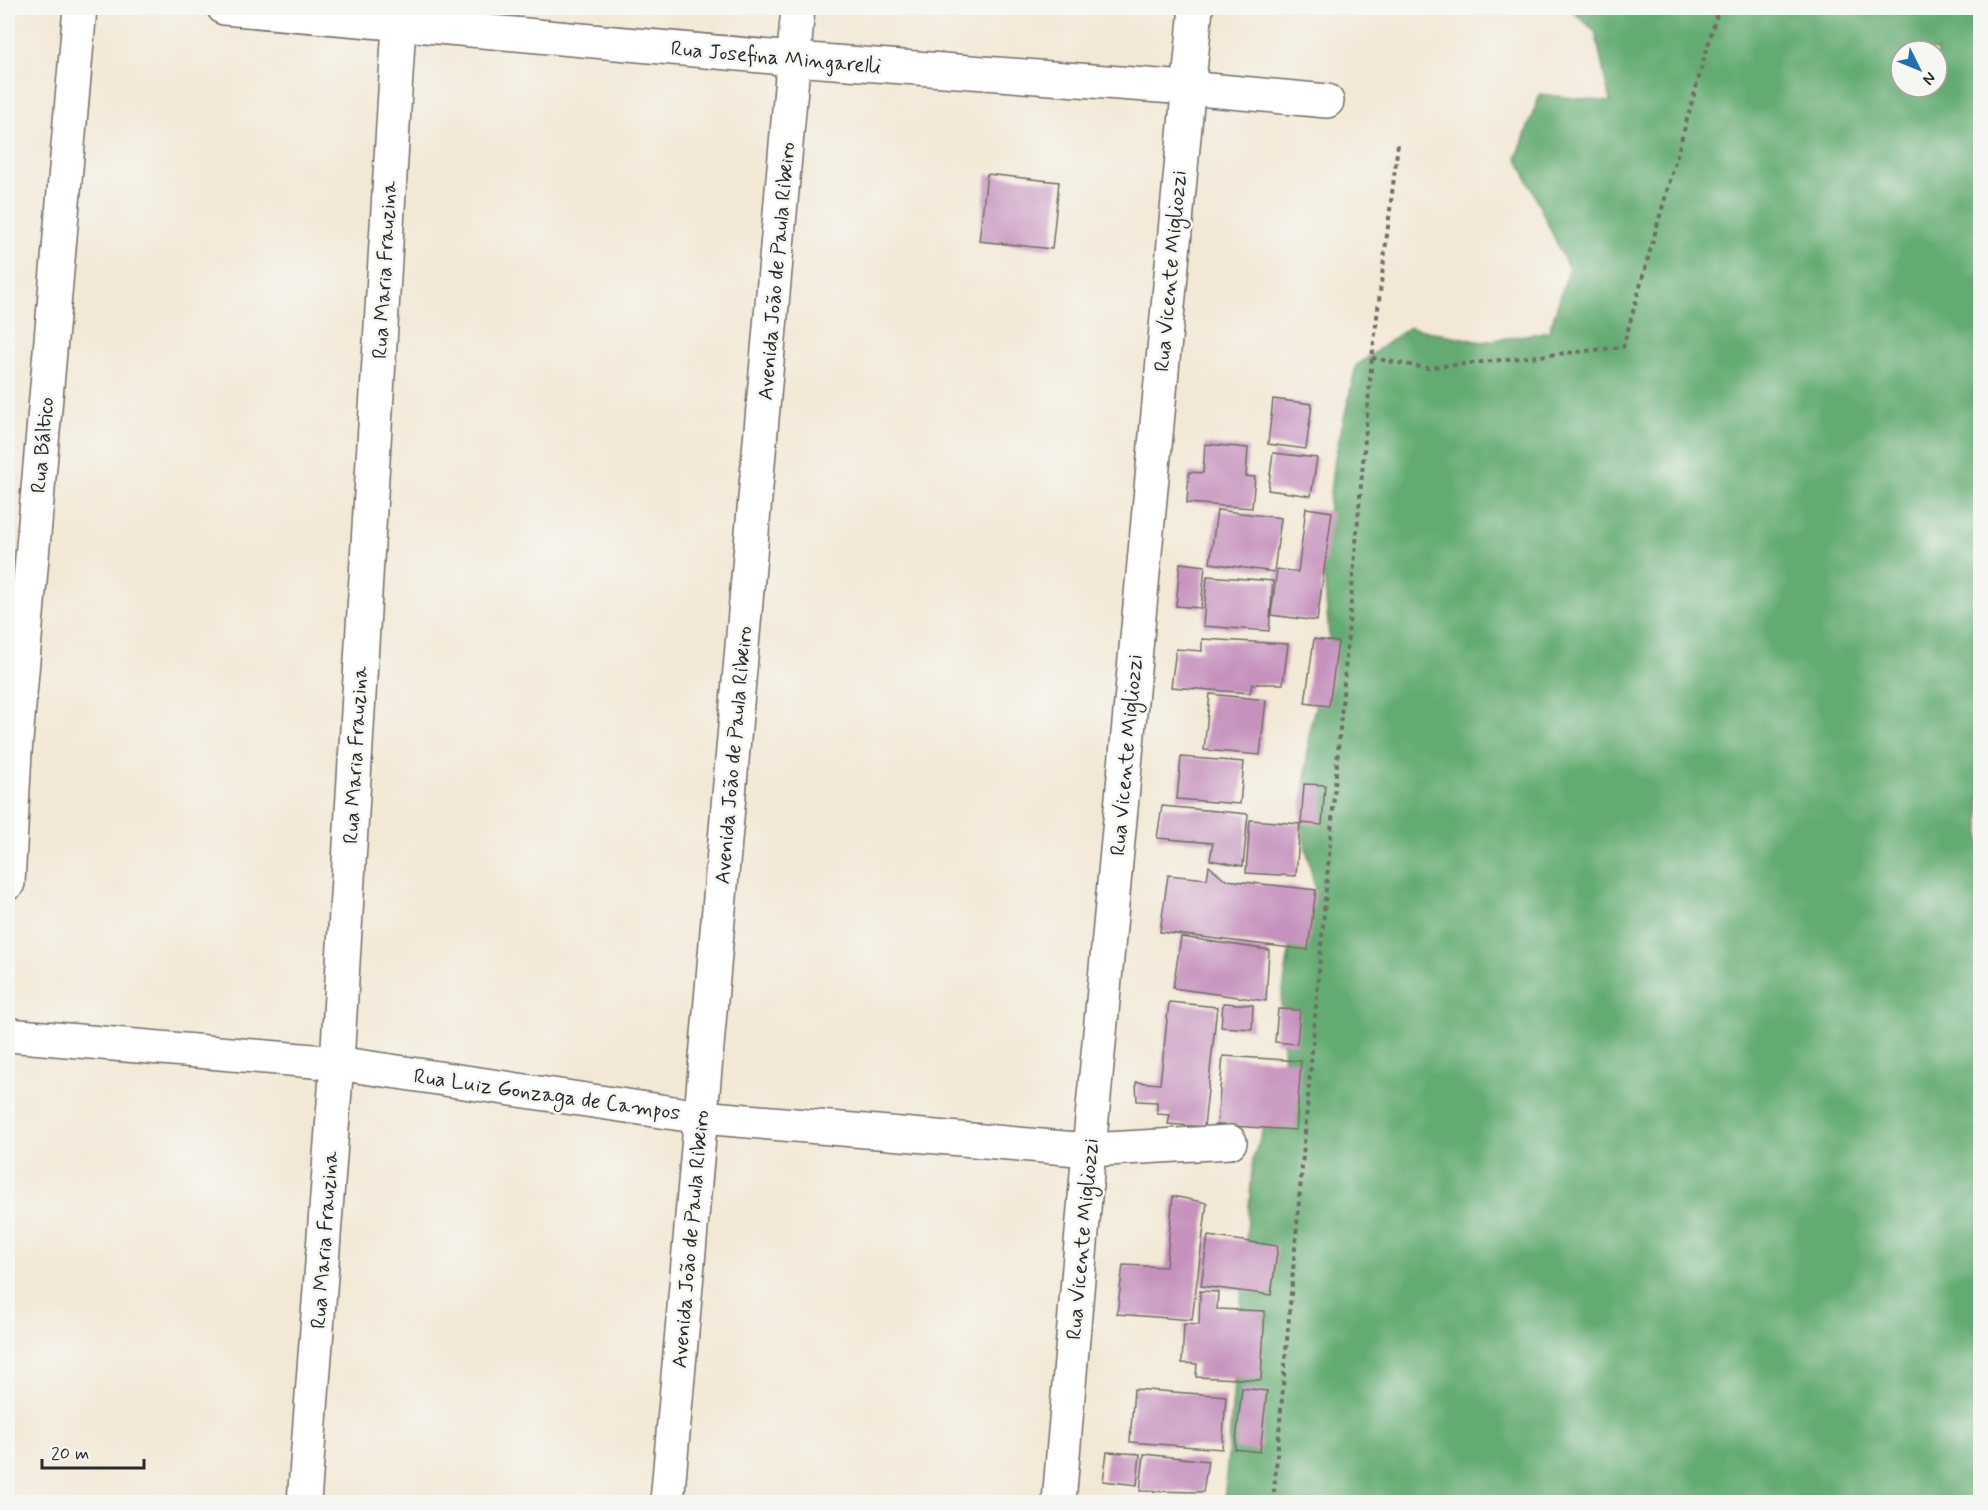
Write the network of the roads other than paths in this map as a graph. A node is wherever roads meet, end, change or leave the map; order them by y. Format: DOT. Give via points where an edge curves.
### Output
graph roads {
  1 [pos="80,8"];
  2 [pos="224,8"];
  3 [pos="798,8"];
  4 [pos="1196,8"];
  5 [pos="399,15"];
  6 [pos="794,59"];
  7 [pos="1187,88"];
  8 [pos="1328,100"];
  9 [pos="11,751"];
  10 [pos="8,883"];
  11 [pos="8,1035"];
  12 [pos="338,1063"];
  13 [pos="701,1117"];
  14 [pos="1230,1142"];
  15 [pos="1089,1150"];
  16 [pos="304,1503"];
  17 [pos="667,1503"];
  18 [pos="1059,1503"];
  1 -- 9 [label="street, Rua Báltico"];
  2 -- 5 [label="street, Rua Josefina Mingarelli"];
  3 -- 6 [label="street, Avenida João de Paula Ribeiro"];
  4 -- 7 [label="street, Rua Vicente Migliozzi"];
  5 -- 6 [label="street, Rua Josefina Mingarelli"];
  5 -- 12 [label="street, Rua Maria Frauzina"];
  6 -- 7 [label="street, Rua Josefina Mingarelli"];
  6 -- 13 [label="street, Avenida João de Paula Ribeiro"];
  7 -- 8 [label="street, Rua Josefina Mingarelli"];
  7 -- 15 [label="street, Rua Vicente Migliozzi"];
  9 -- 10 [label="street, Rua Báltico"];
  11 -- 12 [label="street, Rua Luiz Gonzaga de Campos"];
  12 -- 13 [label="street, Rua Luiz Gonzaga de Campos"];
  12 -- 16 [label="street, Rua Maria Frauzina"];
  13 -- 15 [label="street, Rua Luiz Gonzaga de Campos"];
  13 -- 17 [label="street, Avenida João de Paula Ribeiro"];
  14 -- 15 [label="street, Rua Luiz Gonzaga de Campos"];
  15 -- 18 [label="street, Rua Vicente Migliozzi"];
}
